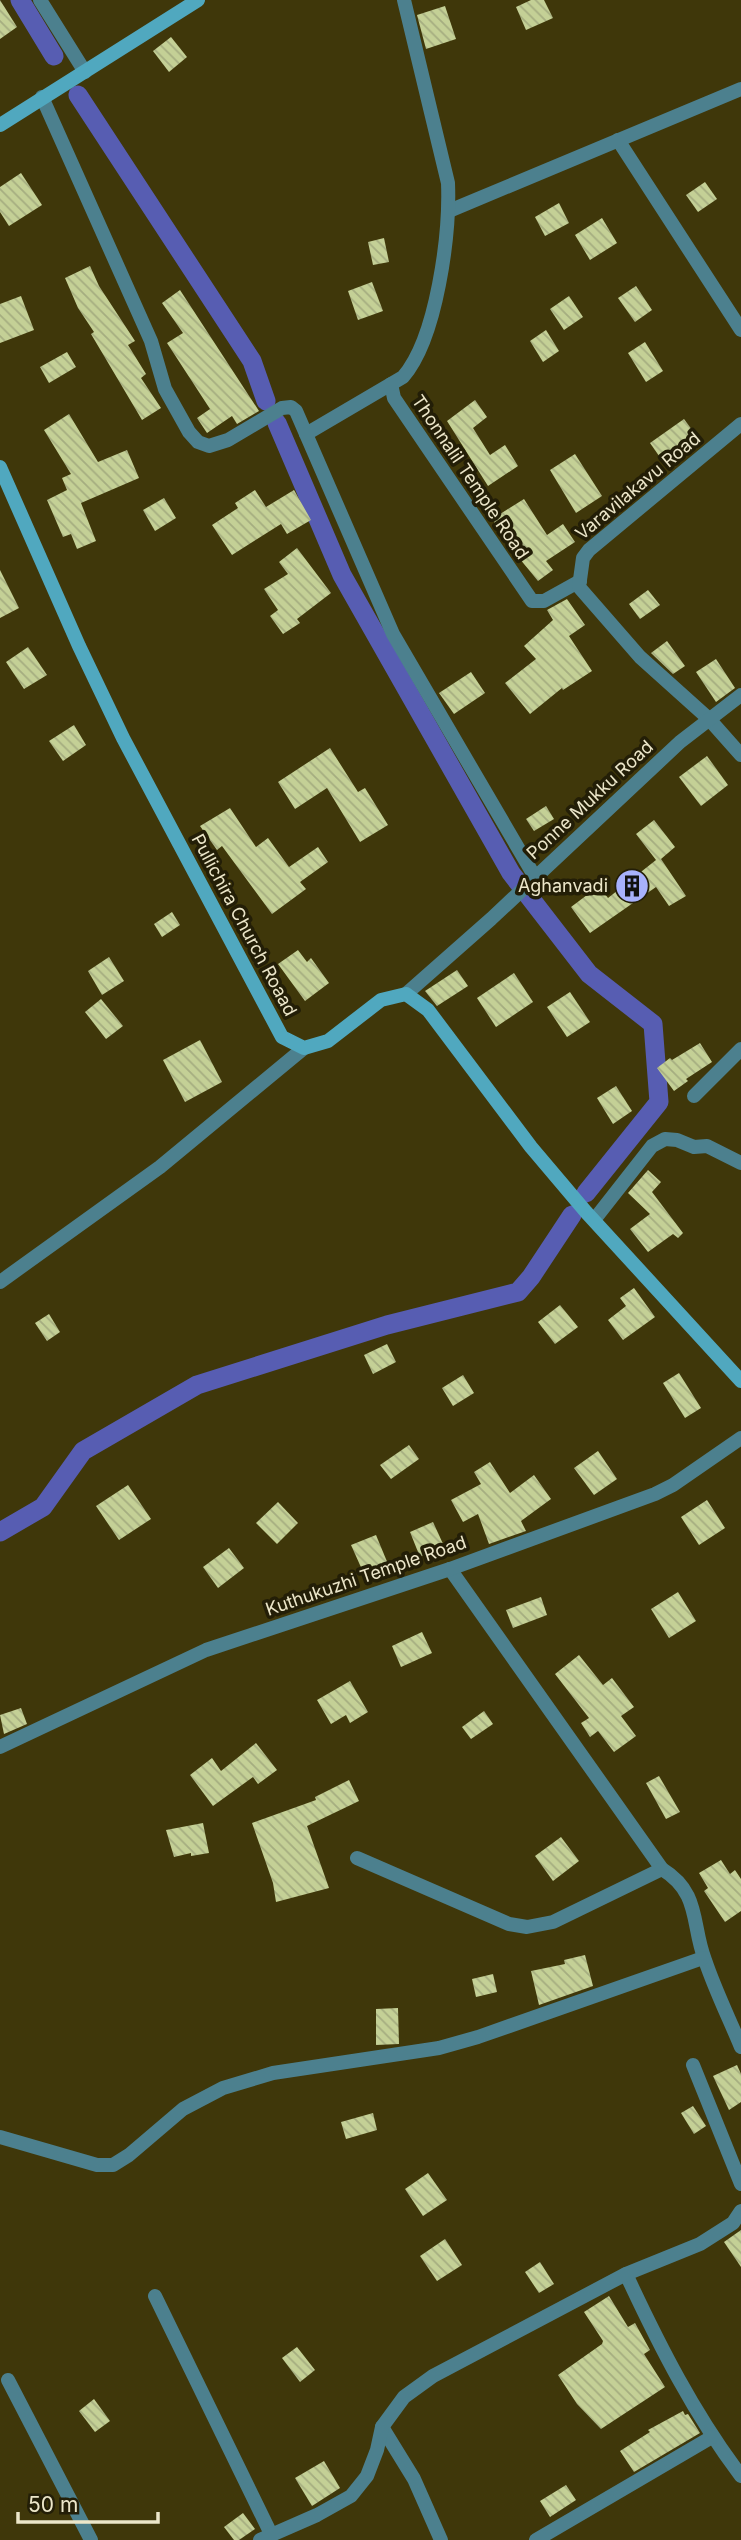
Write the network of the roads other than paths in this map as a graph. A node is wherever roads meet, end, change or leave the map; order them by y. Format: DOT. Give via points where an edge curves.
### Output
graph roads {
  1 [pos="40,0"];
  2 [pos="198,0"];
  3 [pos="404,0"];
  4 [pos="85,72"];
  5 [pos="741,89"];
  6 [pos="42,97"];
  7 [pos="0,125"];
  8 [pos="618,140"];
  9 [pos="449,211"];
  10 [pos="741,330"];
  11 [pos="391,384"];
  12 [pos="741,424"];
  13 [pos="306,434"];
  14 [pos="0,467"];
  15 [pos="579,584"];
  16 [pos="741,695"];
  17 [pos="709,719"];
  18 [pos="741,755"];
  19 [pos="535,877"];
  20 [pos="406,994"];
  21 [pos="304,1048"];
  22 [pos="741,1049"];
  23 [pos="694,1096"];
  24 [pos="741,1163"];
  25 [pos="594,1220"];
  26 [pos="0,1282"];
  27 [pos="741,1381"];
  28 [pos="741,1438"];
  29 [pos="450,1569"];
  30 [pos="0,1747"];
  31 [pos="358,1858"];
  32 [pos="662,1869"];
  33 [pos="704,1958"];
  34 [pos="741,2047"];
  35 [pos="693,2065"];
  36 [pos="0,2137"];
  37 [pos="741,2185"];
  38 [pos="741,2211"];
  39 [pos="626,2274"];
  40 [pos="155,2297"];
  41 [pos="9,2380"];
  42 [pos="382,2427"];
  43 [pos="712,2437"];
  44 [pos="741,2476"];
  45 [pos="266,2537"];
  46 [pos="91,2540"];
  47 [pos="441,2540"];
  48 [pos="536,2540"];
  1 -- 4 [label="street"];
  2 -- 4 [label="main road"];
  3 -- 9 [label="street, Thonnalil Temple Road" via="448,183"];
  4 -- 6 [label="main road"];
  5 -- 8 [label="street"];
  6 -- 7 [label="main road"];
  6 -- 13 [label="street" via="151,341 165,388 189,432 209,446 291,407"];
  8 -- 9 [label="street"];
  8 -- 10 [label="street"];
  9 -- 11 [label="street, Thonnalil Temple Road" via="437,292 420,350 403,377"];
  11 -- 13 [label="street"];
  11 -- 15 [label="street, Thonnalil Temple Road" via="394,398 532,601 544,601"];
  12 -- 15 [label="street, Varavilakavu Road" via="589,550"];
  13 -- 19 [label="street" via="393,634"];
  14 -- 21 [label="main road, Pullichira Church Roaad" via="123,738 282,1037"];
  15 -- 17 [label="street" via="640,657"];
  16 -- 17 [label="street, Ponne Mukku Road"];
  17 -- 18 [label="street"];
  17 -- 19 [label="street, Ponne Mukku Road"];
  19 -- 20 [label="street, Ponne Mukku Road"];
  20 -- 21 [label="main road" via="381,1000 328,1041"];
  20 -- 25 [label="main road" via="428,1010 531,1147"];
  21 -- 26 [label="street" via="181,1151"];
  22 -- 23 [label="street"];
  24 -- 25 [label="street" via="708,1146 665,1139 652,1146"];
  25 -- 27 [label="main road"];
  28 -- 29 [label="street, Kuthukuzhi Temple Road" via="655,1494"];
  29 -- 30 [label="street, Kuthukuzhi Temple Road" via="206,1650"];
  29 -- 32 [label="street"];
  31 -- 32 [label="street" via="509,1924 527,1927 553,1922"];
  32 -- 33 [label="street" via="677,1879 692,1902"];
  33 -- 34 [label="street"];
  33 -- 36 [label="street" via="465,2041 409,2054 273,2073 223,2088 183,2109 113,2165 97,2165"];
  35 -- 37 [label="street"];
  38 -- 39 [label="street" via="733,2223 700,2244"];
  39 -- 42 [label="street" via="433,2376 404,2397"];
  39 -- 43 [label="street" via="662,2350"];
  40 -- 45 [label="street"];
  41 -- 46 [label="street"];
  42 -- 45 [label="street" via="367,2476 351,2496"];
  42 -- 47 [label="street" via="414,2479"];
  43 -- 44 [label="street"];
  43 -- 48 [label="street"];
}
